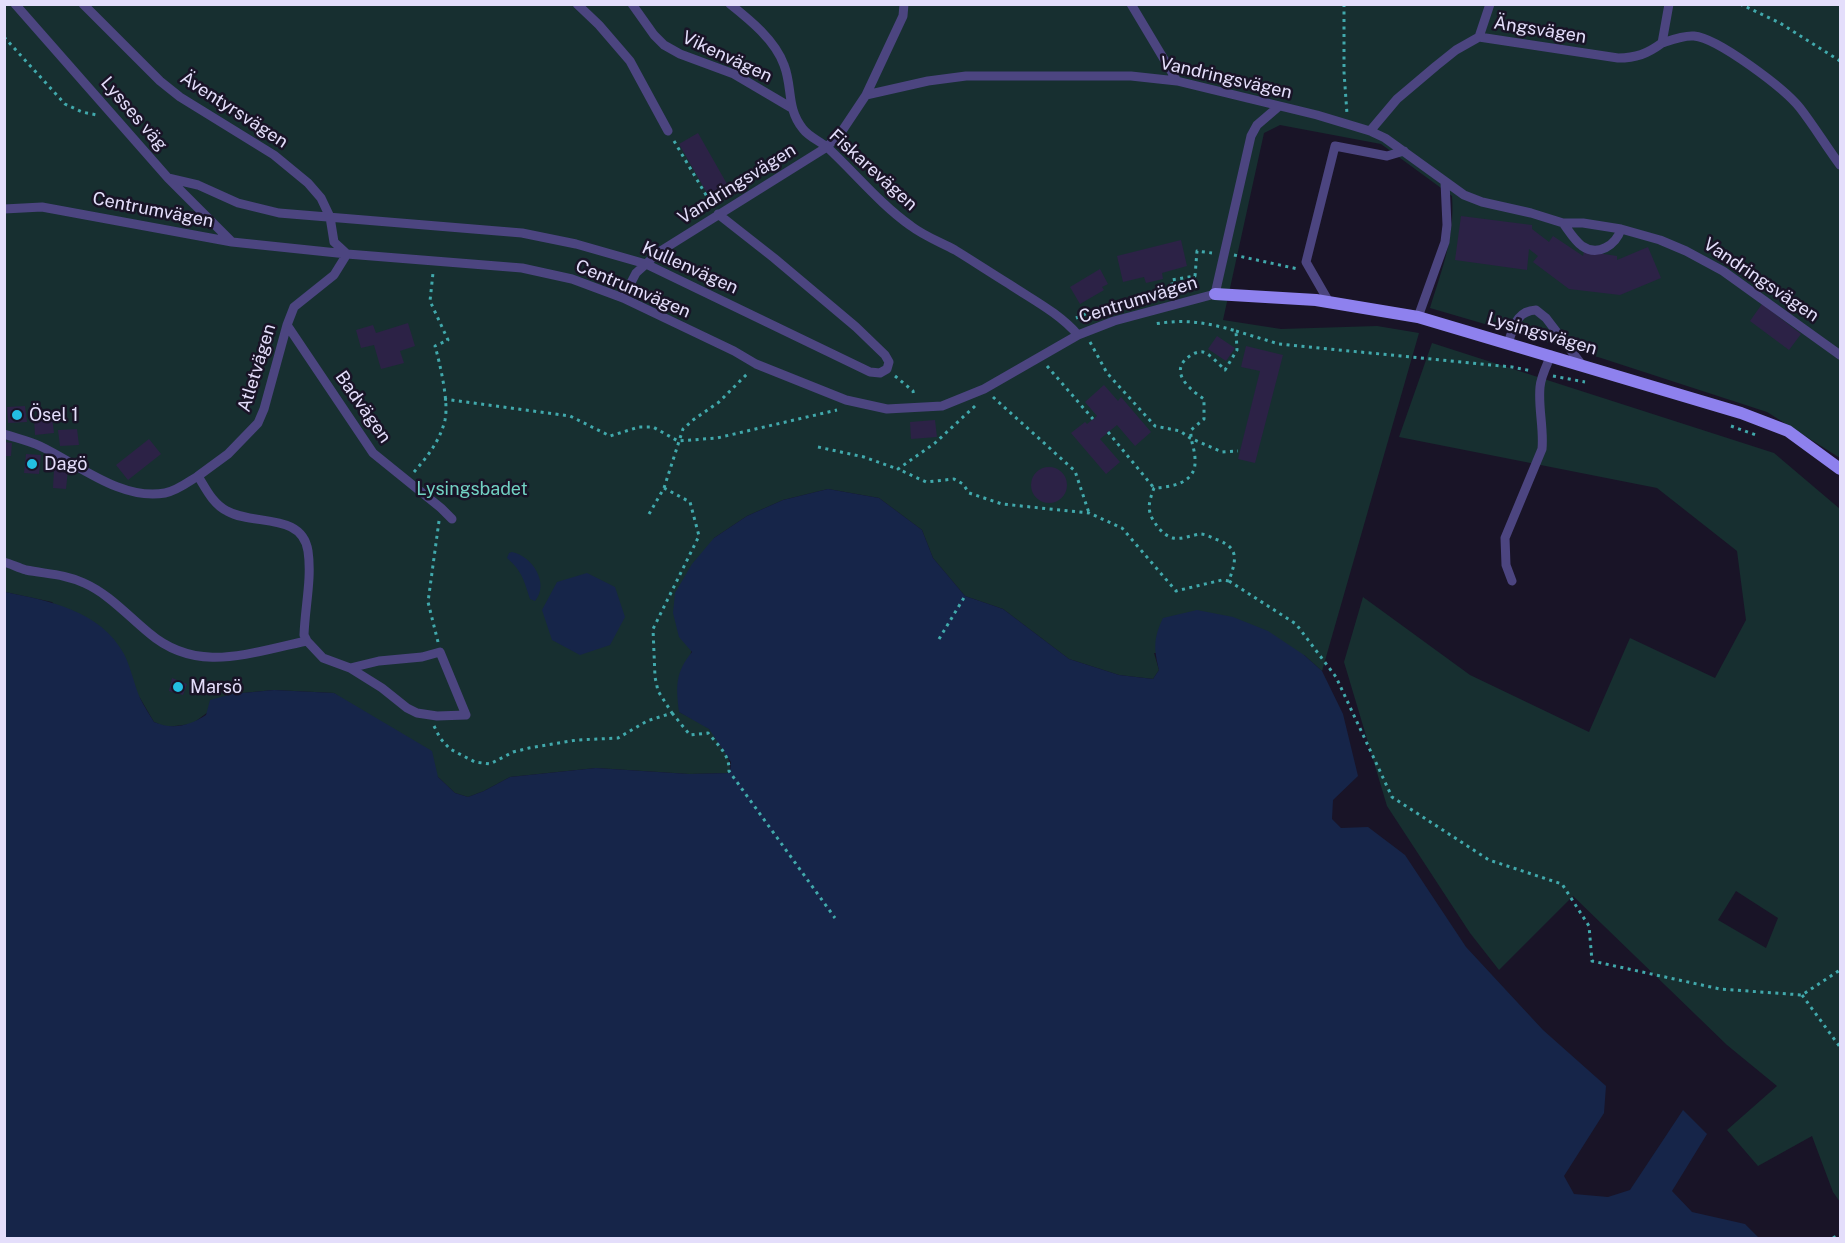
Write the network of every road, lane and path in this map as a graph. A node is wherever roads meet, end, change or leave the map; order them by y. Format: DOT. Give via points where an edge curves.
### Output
graph roads {
  1 [pos="15,4"];
  2 [pos="83,4"];
  3 [pos="577,4"];
  4 [pos="632,4"];
  5 [pos="730,4"];
  6 [pos="904,4"];
  7 [pos="1131,4"];
  8 [pos="1344,4"];
  9 [pos="1490,4"];
  10 [pos="1669,4"];
  11 [pos="1740,4"];
  12 [pos="4,37"];
  13 [pos="1479,37"];
  14 [pos="1662,43"];
  15 [pos="1840,61"];
  16 [pos="1177,81"];
  17 [pos="866,95"];
  18 [pos="790,107"];
  19 [pos="1278,107"];
  20 [pos="114,117"];
  21 [pos="1347,125"];
  22 [pos="668,131"];
  23 [pos="1370,131"];
  24 [pos="827,147"];
  25 [pos="1404,152"];
  26 [pos="1840,165"];
  27 [pos="168,178"];
  28 [pos="1445,182"];
  29 [pos="4,210"];
  30 [pos="718,214"];
  31 [pos="330,217"];
  32 [pos="1563,223"];
  33 [pos="1621,229"];
  34 [pos="232,242"];
  35 [pos="347,254"];
  36 [pos="1223,254"];
  37 [pos="434,260"];
  38 [pos="646,264"];
  39 [pos="1311,272"];
  40 [pos="1215,294"];
  41 [pos="623,298"];
  42 [pos="1329,302"];
  43 [pos="1418,317"];
  44 [pos="1068,324"];
  45 [pos="1152,324"];
  46 [pos="287,325"];
  47 [pos="1078,335"];
  48 [pos="1099,338"];
  49 [pos="1509,343"];
  50 [pos="1840,354"];
  51 [pos="1551,355"];
  52 [pos="756,364"];
  53 [pos="1046,364"];
  54 [pos="1582,365"];
  55 [pos="887,369"];
  56 [pos="984,389"];
  57 [pos="444,399"];
  58 [pos="976,405"];
  59 [pos="918,408"];
  60 [pos="838,410"];
  61 [pos="1093,419"];
  62 [pos="1108,432"];
  63 [pos="4,434"];
  64 [pos="1190,438"];
  65 [pos="678,441"];
  66 [pos="818,447"];
  67 [pos="1238,451"];
  68 [pos="898,469"];
  69 [pos="1840,469"];
  70 [pos="198,476"];
  71 [pos="406,480"];
  72 [pos="664,488"];
  73 [pos="1154,488"];
  74 [pos="441,508"];
  75 [pos="1089,513"];
  76 [pos="649,514"];
  77 [pos="452,519"];
  78 [pos="4,562"];
  79 [pos="1229,581"];
  80 [pos="1512,581"];
  81 [pos="965,596"];
  82 [pos="939,639"];
  83 [pos="307,641"];
  84 [pos="440,652"];
  85 [pos="350,668"];
  86 [pos="672,713"];
  87 [pos="427,715"];
  88 [pos="835,918"];
  89 [pos="1840,970"];
  90 [pos="1802,994"];
  91 [pos="1840,1047"];
  92 [pos="1840,1234"];
  93 [pos="1833,1239"];
  1 -- 20 [label="lane, Lysses väg"];
  2 -- 31 [label="lane, Äventyrsvägen" via="180,97 294,170 321,198"];
  3 -- 22 [label="lane" via="630,61"];
  4 -- 18 [label="lane, Vikenvägen" via="664,45 734,74"];
  5 -- 18 [label="lane, Fiskarevägen" via="775,48 787,75"];
  6 -- 17 [label="lane" via="903,16"];
  7 -- 16 [label="lane"];
  8 -- 21 [label="path"];
  9 -- 13 [label="lane"];
  10 -- 14 [label="lane"];
  11 -- 15 [label="path" via="1780,23"];
  12 -- 20 [label="path" via="65,104 82,112"];
  13 -- 14 [label="lane, Ängsvägen" via="1618,58 1636,58"];
  13 -- 23 [label="lane, Ängsvägen" via="1456,50 1397,99"];
  14 -- 26 [label="lane, Ängsvägen" via="1692,35 1732,54 1787,94"];
  16 -- 17 [label="lane, Vandringsvägen" via="1131,76 966,76"];
  16 -- 19 [label="lane, Vandringsvägen"];
  17 -- 24 [label="lane, Vandringsvägen"];
  18 -- 24 [label="lane, Fiskarevägen" via="805,132"];
  19 -- 21 [label="lane, Vandringsvägen"];
  19 -- 36 [label="lane" via="1257,125 1251,136"];
  20 -- 27 [label="lane, Lysses väg"];
  21 -- 23 [label="lane, Vandringsvägen"];
  22 -- 30 [label="path"];
  23 -- 25 [label="lane, Vandringsvägen"];
  24 -- 30 [label="lane, Vandringsvägen"];
  24 -- 44 [label="lane, Fiskarevägen" via="912,227"];
  25 -- 28 [label="lane, Vandringsvägen"];
  25 -- 39 [label="lane" via="1387,156 1335,146 1306,262"];
  27 -- 31 [label="lane, Kullenvägen" via="198,185 257,209"];
  27 -- 34 [label="lane, Lysses väg"];
  28 -- 32 [label="lane, Vandringsvägen" via="1482,202"];
  28 -- 43 [label="lane" via="1445,242"];
  29 -- 34 [label="lane, Centrumvägen" via="42,207"];
  30 -- 38 [label="lane, Vandringsvägen"];
  30 -- 55 [label="lane" via="856,327 885,355"];
  31 -- 35 [label="lane, Äventyrsvägen" via="334,242"];
  31 -- 38 [label="lane, Kullenvägen" via="522,233"];
  32 -- 33 [label="lane, Vandringsvägen"];
  32 -- 33 [label="lane" via="1588,249 1611,246"];
  33 -- 50 [label="lane, Vandringsvägen" via="1660,240 1723,271"];
  34 -- 35 [label="lane, Centrumvägen"];
  35 -- 37 [label="lane, Centrumvägen"];
  35 -- 46 [label="lane, Atletvägen" via="334,275 294,308"];
  36 -- 39 [label="path"];
  36 -- 40 [label="lane"];
  36 -- 44 [label="path" via="1197,251 1195,276 1171,280 1173,289 1102,307"];
  37 -- 41 [label="lane, Centrumvägen" via="549,273"];
  37 -- 57 [label="path" via="430,301 448,340 435,346"];
  38 -- 41 [label="lane, Vandringsvägen" via="636,273"];
  38 -- 55 [label="lane, Kullenvägen" via="870,372"];
  39 -- 42 [label="lane"];
  40 -- 42 [label="street, Lysingsvägen"];
  40 -- 47 [label="lane, Centrumvägen" via="1114,321"];
  41 -- 52 [label="lane, Centrumvägen"];
  42 -- 43 [label="street, Lysingsvägen"];
  43 -- 49 [label="street, Lysingsvägen"];
  44 -- 47 [label="lane, Fiskarevägen"];
  45 -- 64 [label="path" via="1206,322 1236,331 1237,350 1225,370 1200,351 1190,355 1180,367 1184,381 1204,399 1204,419 1191,430"];
  46 -- 70 [label="lane, Atletvägen" via="258,423"];
  46 -- 71 [label="lane, Badvägen" via="373,453"];
  47 -- 56 [label="lane, Centrumvägen"];
  48 -- 64 [label="path" via="1090,342 1099,360 1146,418 1155,426 1180,431"];
  49 -- 51 [label="street, Lysingsvägen"];
  49 -- 54 [label="lane" via="1518,317 1536,310"];
  51 -- 54 [label="street, Lysingsvägen"];
  51 -- 80 [label="lane" via="1540,384 1542,449 1505,538 1506,565"];
  52 -- 59 [label="lane, Centrumvägen" via="846,400 887,409"];
  52 -- 65 [label="path" via="735,388 683,429"];
  53 -- 61 [label="path"];
  54 -- 69 [label="street, Lysingsvägen" via="1788,431"];
  55 -- 59 [label="path" via="913,391"];
  56 -- 59 [label="lane, Centrumvägen" via="942,406"];
  56 -- 75 [label="path" via="1074,471"];
  57 -- 65 [label="path" via="570,416 610,436 653,427"];
  57 -- 71 [label="path" via="445,418 439,436 431,452"];
  58 -- 68 [label="path" via="935,443"];
  60 -- 65 [label="path" via="717,438"];
  62 -- 73 [label="path"];
  63 -- 70 [label="lane, Atletvägen" via="40,446 135,493 167,493"];
  64 -- 67 [label="path" via="1222,452"];
  64 -- 73 [label="path" via="1196,460 1185,482"];
  65 -- 72 [label="path"];
  66 -- 68 [label="path"];
  68 -- 75 [label="path" via="926,482 954,479 969,493 1002,504"];
  70 -- 83 [label="lane" via="225,510 237,516 281,523 299,532 308,550 304,635"];
  71 -- 74 [label="lane, Badvägen"];
  72 -- 76 [label="path"];
  72 -- 86 [label="path" via="690,502 699,536 653,629 655,677"];
  73 -- 79 [label="path" via="1148,505 1151,516 1169,537 1203,534 1229,544 1235,554"];
  74 -- 77 [label="lane, Badvägen"];
  74 -- 84 [label="path" via="428,602"];
  75 -- 79 [label="path" via="1122,528 1176,591"];
  78 -- 83 [label="lane" via="68,576 86,584 127,612 150,635 195,657 215,659"];
  79 -- 90 [label="path" via="1296,624 1303,633 1336,677 1392,797 1489,860 1562,884 1589,926 1592,961 1720,989"];
  81 -- 82 [label="path"];
  83 -- 85 [label="lane" via="323,658"];
  84 -- 85 [label="lane"];
  84 -- 87 [label="lane" via="466,715"];
  85 -- 87 [label="lane" via="407,708"];
  86 -- 87 [label="path" via="647,721 618,738 530,748 490,764 475,762 450,749"];
  86 -- 88 [label="path" via="690,735 708,733 726,756 730,773"];
  89 -- 90 [label="path"];
  90 -- 91 [label="path"];
  92 -- 93 [label="path"];
}
